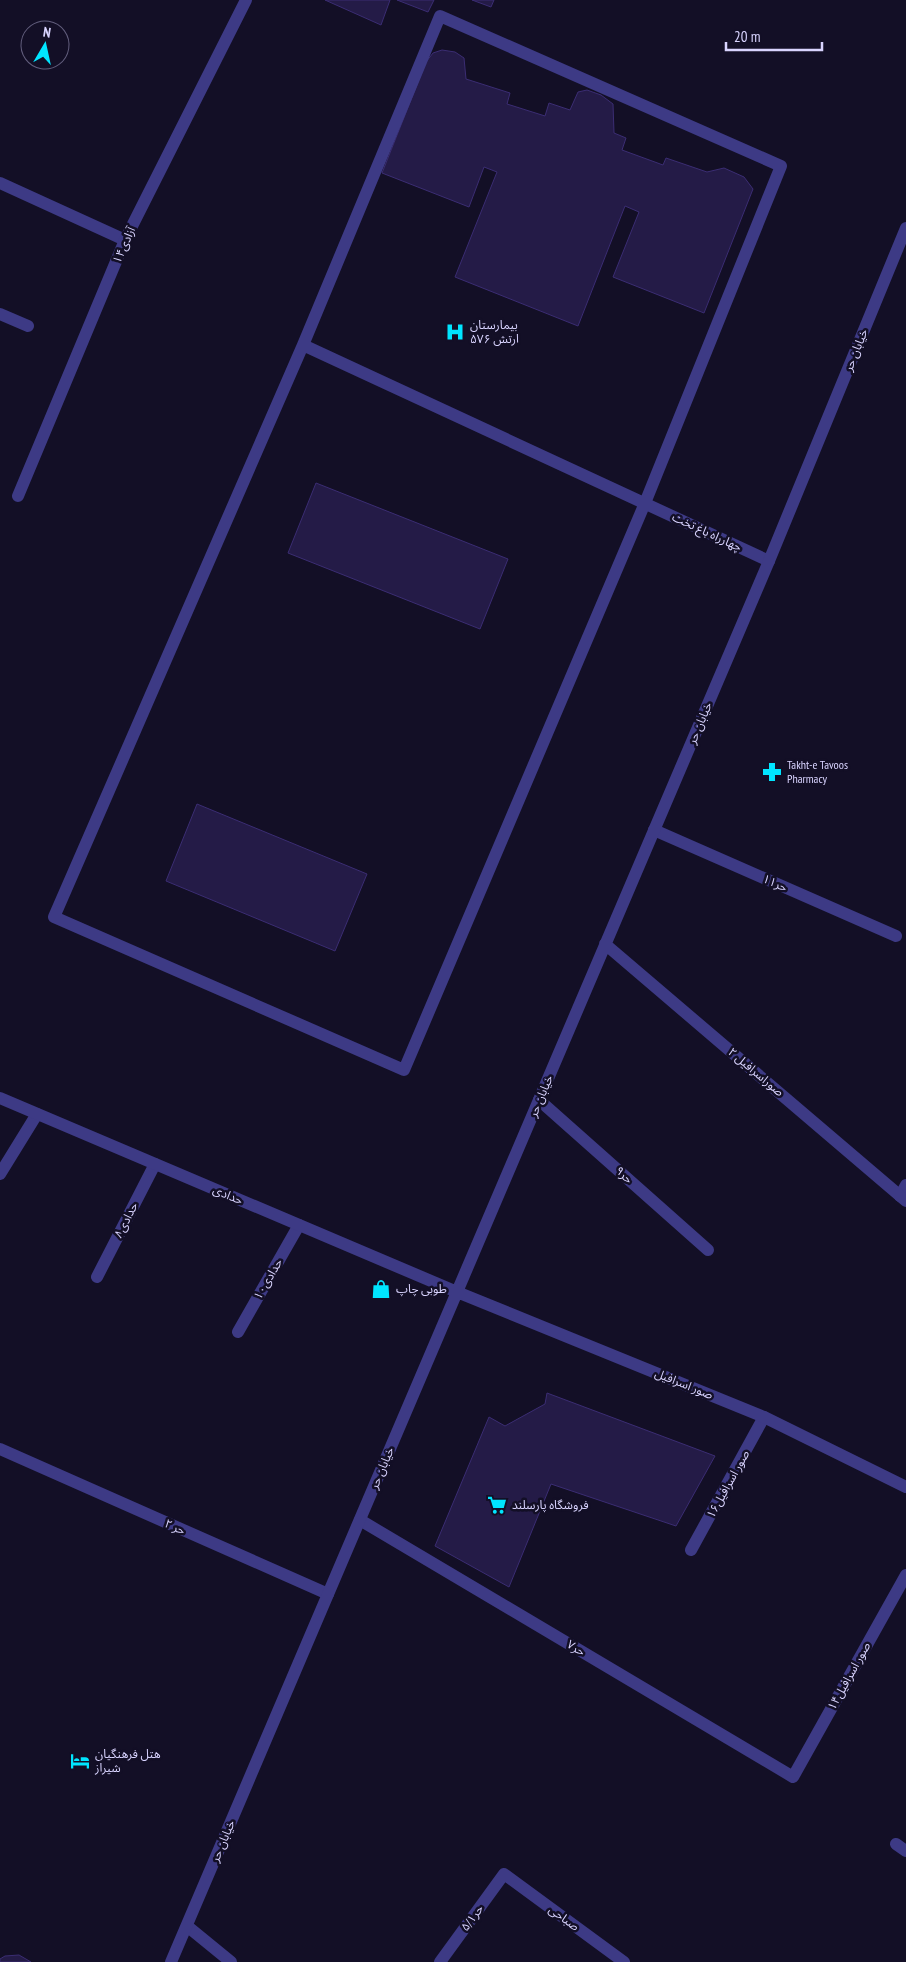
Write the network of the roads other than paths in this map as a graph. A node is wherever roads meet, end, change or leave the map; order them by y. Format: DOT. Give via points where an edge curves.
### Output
graph roads {
  1 [pos="246,0"];
  2 [pos="0,183"];
  3 [pos="906,228"];
  4 [pos="125,240"];
  5 [pos="901,251"];
  6 [pos="0,314"];
  7 [pos="28,326"];
  8 [pos="303,344"];
  9 [pos="18,496"];
  10 [pos="645,503"];
  11 [pos="769,561"];
  12 [pos="654,830"];
  13 [pos="896,936"];
  14 [pos="605,944"];
  15 [pos="0,1098"];
  16 [pos="539,1100"];
  17 [pos="37,1114"];
  18 [pos="155,1164"];
  19 [pos="0,1174"];
  20 [pos="904,1194"];
  21 [pos="299,1225"];
  22 [pos="708,1250"];
  23 [pos="97,1277"];
  24 [pos="457,1292"];
  25 [pos="238,1332"];
  26 [pos="764,1417"];
  27 [pos="0,1449"];
  28 [pos="906,1487"];
  29 [pos="360,1520"];
  30 [pos="691,1550"];
  31 [pos="906,1575"];
  32 [pos="328,1594"];
  33 [pos="793,1776"];
  34 [pos="504,1874"];
  35 [pos="187,1926"];
  36 [pos="172,1962"];
  37 [pos="231,1962"];
  38 [pos="440,1962"];
  39 [pos="624,1962"];
  1 -- 4 [label="street, آزادی۱۴"];
  2 -- 4 [label="street"];
  3 -- 5 [label="street, خیابان حر"];
  4 -- 9 [label="street, آزادی۱۴"];
  5 -- 11 [label="street, خیابان حر"];
  6 -- 7 [label="street"];
  8 -- 10 [label="street, چهارراه باغ تخت"];
  8 -- 10 [label="street" via="440,16 781,166"];
  8 -- 10 [label="street" via="54,917 404,1070"];
  10 -- 11 [label="street, چهارراه باغ تخت"];
  11 -- 12 [label="street, خیابان حر"];
  12 -- 13 [label="street, حر۱۱"];
  12 -- 14 [label="street, خیابان حر"];
  14 -- 16 [label="street, خیابان حر"];
  14 -- 20 [label="street, صوراسرافیل ۲"];
  15 -- 17 [label="street, حدادی"];
  16 -- 22 [label="street, حر۹"];
  16 -- 24 [label="street, خیابان حر"];
  17 -- 18 [label="street, حدادی"];
  17 -- 19 [label="street"];
  18 -- 21 [label="street, حدادی"];
  18 -- 23 [label="street, ۸حدادی"];
  21 -- 24 [label="street, حدادی"];
  21 -- 25 [label="street, حدادی۱۰"];
  24 -- 26 [label="street, صور اسرافیل"];
  24 -- 29 [label="street, خیابان حر"];
  26 -- 28 [label="street, صور اسرافیل"];
  26 -- 30 [label="street, صور اسرافیل۱۶"];
  27 -- 32 [label="street, ۲ حر"];
  29 -- 32 [label="street, خیابان حر"];
  29 -- 33 [label="street, حر۷"];
  31 -- 33 [label="street, صور اسرافیل۱۴"];
  32 -- 35 [label="street, خیابان حر"];
  34 -- 38 [label="street, حر۵/۱"];
  34 -- 39 [label="street, صباحی"];
  35 -- 36 [label="street, خیابان حر"];
  35 -- 37 [label="street"];
}
